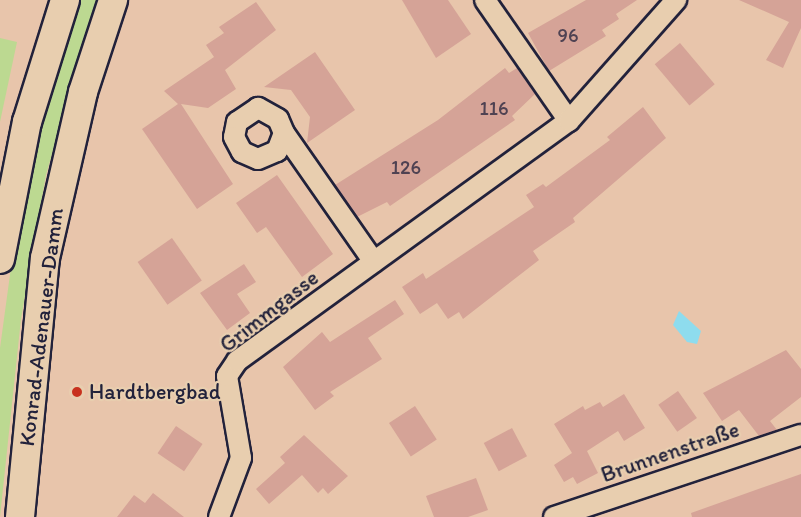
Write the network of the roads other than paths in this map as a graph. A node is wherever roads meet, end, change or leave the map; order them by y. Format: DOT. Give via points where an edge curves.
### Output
graph roads {
  1 [pos="65,0"];
  2 [pos="113,0"];
  3 [pos="485,0"];
  4 [pos="676,0"];
  5 [pos="570,121"];
  6 [pos="284,133"];
  7 [pos="0,259"];
  8 [pos="374,262"];
  9 [pos="801,435"];
  10 [pos="20,517"];
  11 [pos="219,517"];
  12 [pos="554,517"];
  1 -- 7 [label="main road, Konrad-Adenauer-Damm" via="27,123"];
  2 -- 10 [label="main road, Konrad-Adenauer-Damm" via="83,92 45,258"];
  3 -- 5 [label="street"];
  4 -- 5 [label="street, Grimmgasse"];
  5 -- 8 [label="street, Grimmgasse"];
  6 -- 8 [label="street"];
  8 -- 11 [label="street, Grimmgasse" via="237,361 227,375 241,459"];
  9 -- 12 [label="street, Brunnenstraße"];
}
